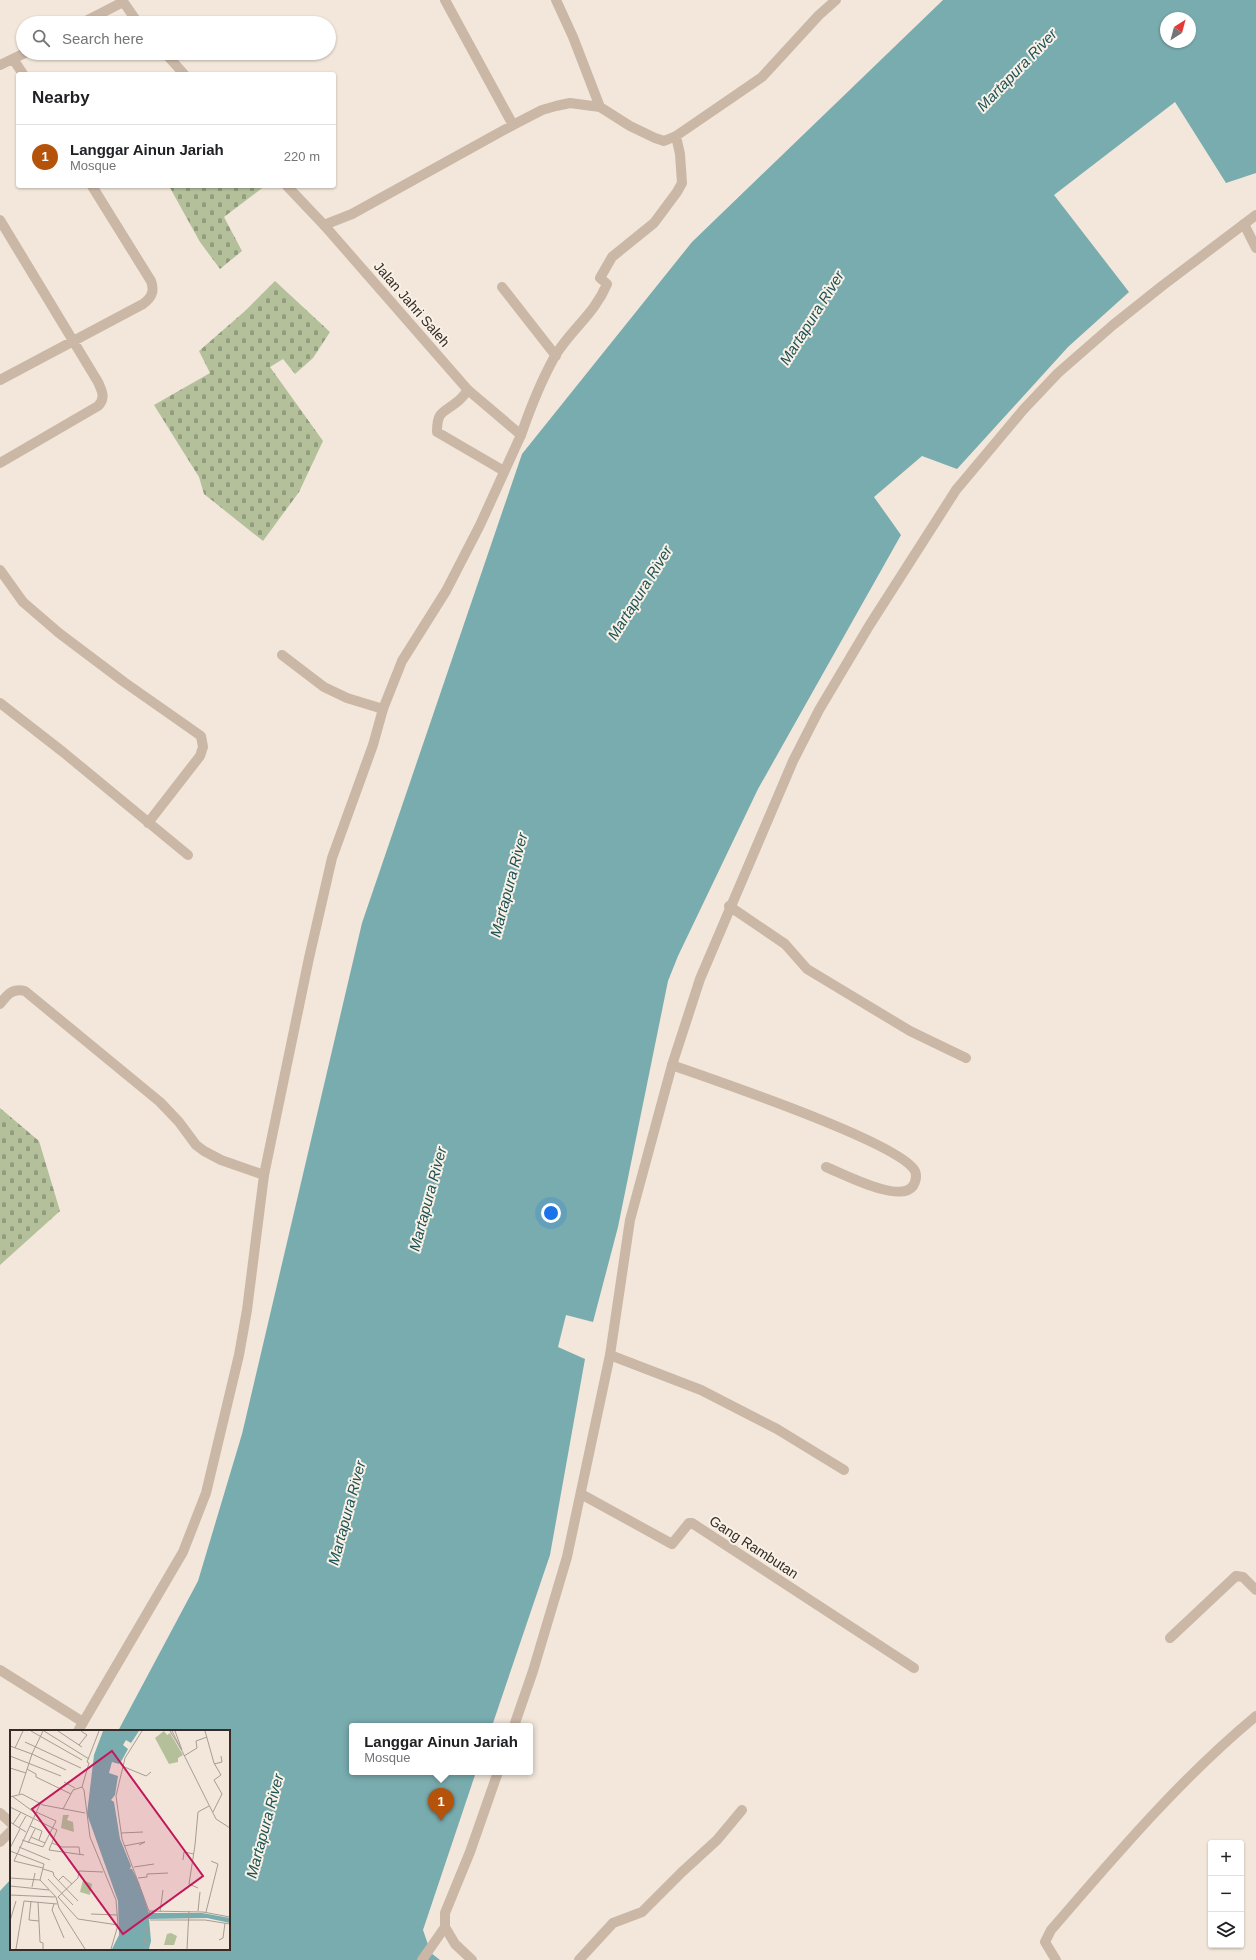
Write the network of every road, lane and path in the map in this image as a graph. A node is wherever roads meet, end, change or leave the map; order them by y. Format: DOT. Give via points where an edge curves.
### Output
graph roads {
  1 [pos="445,0"];
  2 [pos="556,0"];
  3 [pos="836,0"];
  4 [pos="122,1"];
  5 [pos="95,16"];
  6 [pos="133,16"];
  7 [pos="14,59"];
  8 [pos="171,60"];
  9 [pos="1,61"];
  10 [pos="22,72"];
  11 [pos="182,72"];
  12 [pos="600,107"];
  13 [pos="513,125"];
  14 [pos="676,136"];
  15 [pos="93,188"];
  16 [pos="289,188"];
  17 [pos="1256,215"];
  18 [pos="0,220"];
  19 [pos="1244,224"];
  20 [pos="324,225"];
  21 [pos="1256,248"];
  22 [pos="502,287"];
  23 [pos="74,342"];
  24 [pos="556,356"];
  25 [pos="0,380"];
  26 [pos="468,390"];
  27 [pos="521,435"];
  28 [pos="0,463"];
  29 [pos="504,471"];
  30 [pos="0,570"];
  31 [pos="282,655"];
  32 [pos="0,703"];
  33 [pos="383,709"];
  34 [pos="148,822"];
  35 [pos="188,855"];
  36 [pos="730,906"];
  37 [pos="0,1004"];
  38 [pos="966,1058"];
  39 [pos="672,1066"];
  40 [pos="826,1167"];
  41 [pos="264,1174"];
  42 [pos="610,1355"];
  43 [pos="844,1470"];
  44 [pos="581,1494"];
  45 [pos="1256,1590"];
  46 [pos="1170,1638"];
  47 [pos="914,1668"];
  48 [pos="0,1670"];
  49 [pos="1256,1716"];
  50 [pos="515,1723"];
  51 [pos="81,1727"];
  52 [pos="497,1775"];
  53 [pos="742,1810"];
  54 [pos="0,1813"];
  55 [pos="10,1821"];
  56 [pos="10,1832"];
  57 [pos="0,1842"];
  58 [pos="445,1927"];
  59 [pos="422,1960"];
  60 [pos="472,1960"];
  61 [pos="579,1960"];
  62 [pos="1056,1960"];
  1 -- 13 [label="street"];
  2 -- 12 [label="street"];
  3 -- 14 [label="street" via="762,78"];
  4 -- 5 [label="street"];
  4 -- 6 [label="street"];
  7 -- 9 [label="street"];
  7 -- 10 [label="street"];
  8 -- 11 [label="street"];
  12 -- 13 [label="street" via="570,103 542,110"];
  12 -- 14 [label="street" via="655,138 664,141"];
  13 -- 20 [label="street" via="359,210"];
  14 -- 24 [label="street" via="682,183 654,223 612,257 600,278 606,284 601,298"];
  15 -- 23 [label="street" via="152,281 153,291 143,304"];
  16 -- 20 [label="street, Jalan Jahri Saleh"];
  17 -- 19 [label="street"];
  18 -- 23 [label="street"];
  19 -- 21 [label="street"];
  19 -- 36 [label="street" via="1162,286 1058,373 1023,410 956,490 819,710 793,761"];
  20 -- 26 [label="street, Jalan Jahri Saleh"];
  22 -- 24 [label="street"];
  23 -- 25 [label="street"];
  23 -- 28 [label="street" via="104,394 102,402 96,408"];
  24 -- 27 [label="street"];
  26 -- 27 [label="street, Jalan Jahri Saleh"];
  26 -- 29 [label="street" via="458,402 446,408 437,420 437,432"];
  27 -- 29 [label="street"];
  29 -- 33 [label="street" via="446,591 402,661"];
  30 -- 34 [label="street" via="24,602 60,633 201,736 203,747 200,756"];
  31 -- 33 [label="street" via="324,687"];
  32 -- 34 [label="street"];
  33 -- 41 [label="street" via="373,745 332,858 308,958"];
  34 -- 35 [label="street"];
  36 -- 38 [label="street" via="785,944 807,969 899,1024"];
  36 -- 39 [label="street" via="700,979"];
  37 -- 41 [label="street" via="12,991 25,991 160,1102 196,1144 221,1160"];
  39 -- 40 [label="street" via="854,1134 905,1162 916,1172 916,1177 910,1190 895,1192 882,1190"];
  39 -- 42 [label="street" via="630,1220"];
  41 -- 51 [label="street" via="246,1318 206,1493 183,1552"];
  42 -- 43 [label="street" via="701,1390 777,1429"];
  42 -- 44 [label="street"];
  44 -- 47 [label="street, Gang Rambutan" via="672,1544 689,1523 692,1523"];
  44 -- 50 [label="street" via="567,1557"];
  45 -- 46 [label="street" via="1243,1577 1236,1576"];
  48 -- 51 [label="street"];
  49 -- 62 [label="street" via="1205,1762 1152,1816 1050,1930 1045,1942"];
  52 -- 58 [label="street" via="470,1852 449,1901 445,1913"];
  53 -- 61 [label="street" via="717,1840 642,1912 613,1923"];
  54 -- 55 [label="street"];
  56 -- 57 [label="street"];
  58 -- 59 [label="street"];
  58 -- 60 [label="street" via="455,1944"];
}
